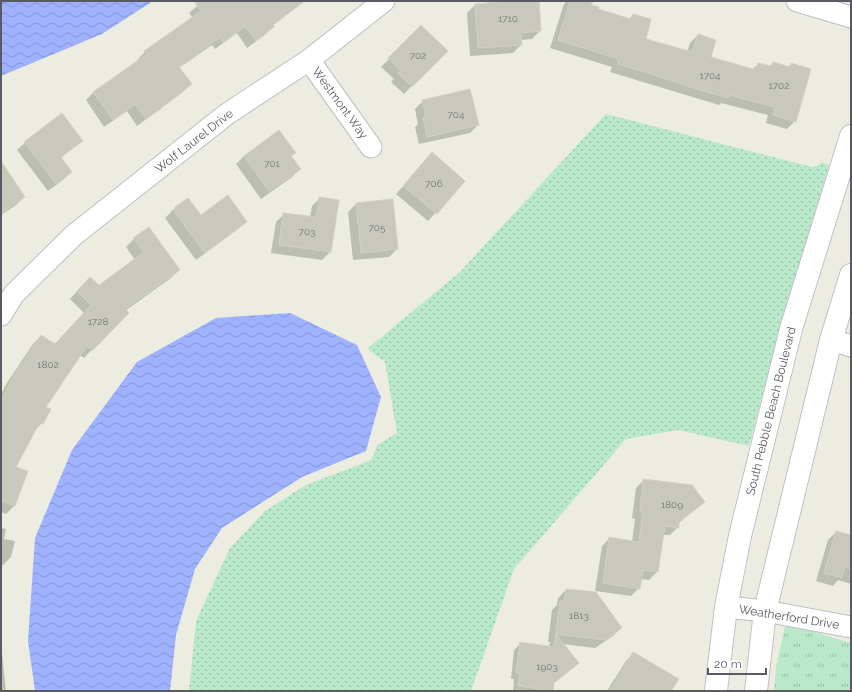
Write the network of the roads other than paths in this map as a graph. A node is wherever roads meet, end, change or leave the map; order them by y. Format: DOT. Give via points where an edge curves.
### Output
graph roads {
  1 [pos="384,1"];
  2 [pos="797,1"];
  3 [pos="851,17"];
  4 [pos="308,60"];
  5 [pos="851,136"];
  6 [pos="371,147"];
  7 [pos="851,275"];
  8 [pos="8,288"];
  9 [pos="1,315"];
  10 [pos="841,343"];
  11 [pos="726,607"];
  12 [pos="765,612"];
  13 [pos="851,627"];
  14 [pos="716,691"];
  15 [pos="756,691"];
  1 -- 4 [label="street, Wolf Laurel Drive"];
  2 -- 3 [label="street"];
  4 -- 6 [label="street, Westmont Way"];
  4 -- 8 [label="street, Wolf Laurel Drive" via="227,114"];
  5 -- 11 [label="street, South Pebble Beach Boulevard" via="791,329 740,536"];
  7 -- 10 [label="street"];
  8 -- 9 [label="street, Wolf Laurel Drive"];
  10 -- 12 [label="street"];
  11 -- 12 [label="street, Weatherford Drive"];
  11 -- 14 [label="street, South Pebble Beach Boulevard"];
  12 -- 13 [label="street, Weatherford Drive"];
  12 -- 15 [label="street"];
}
